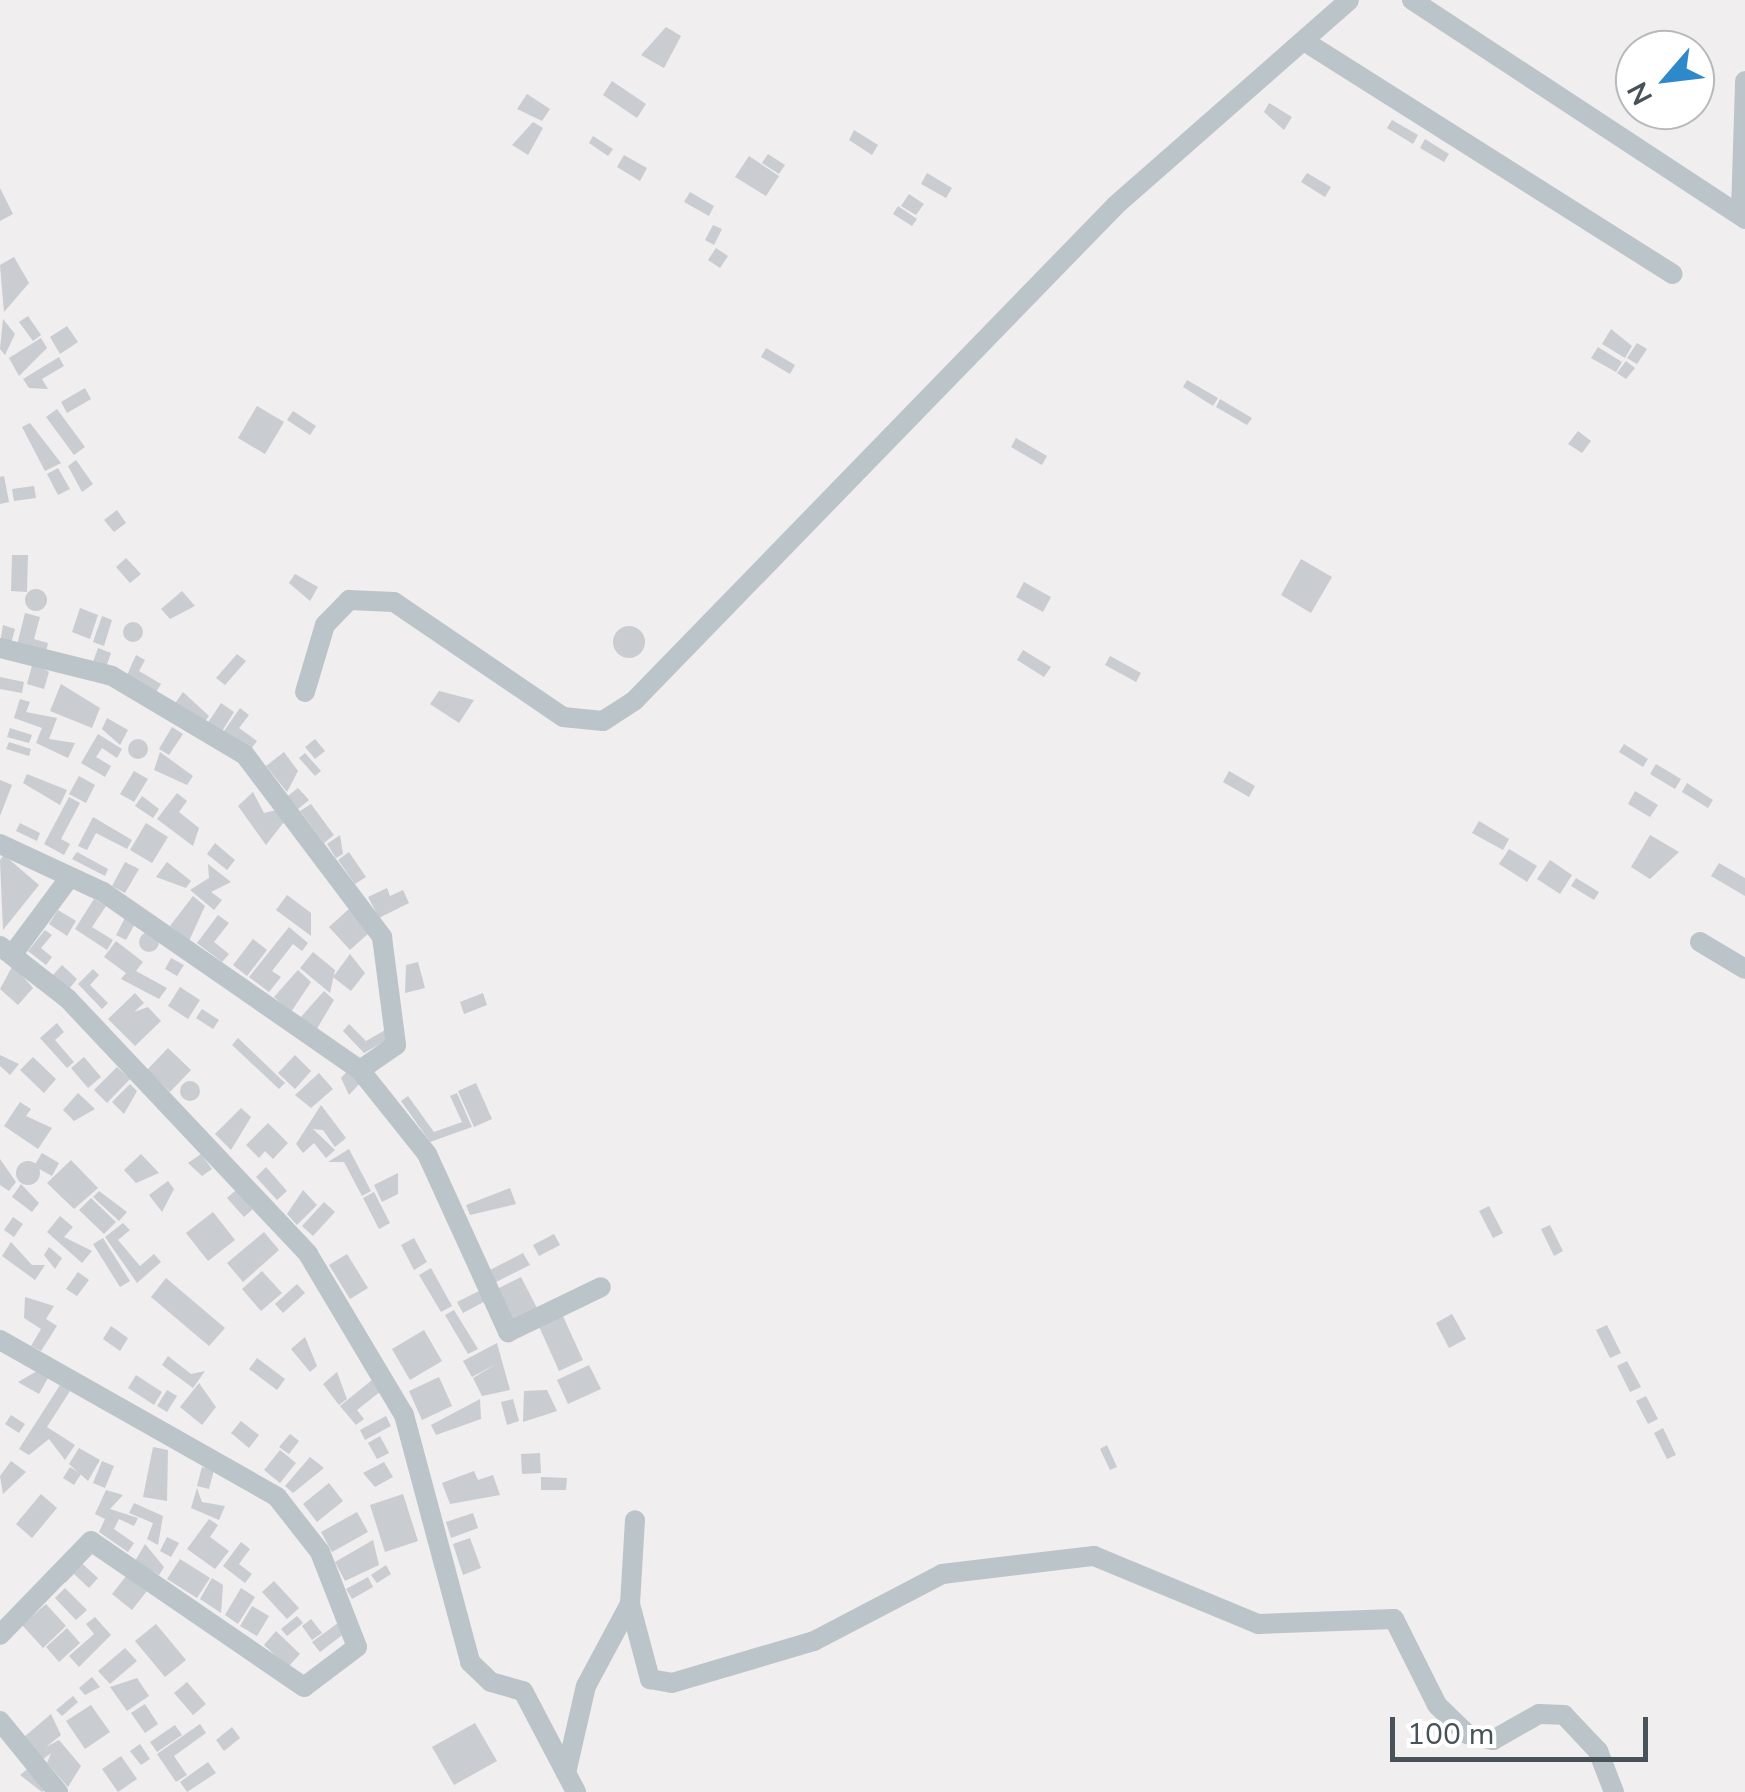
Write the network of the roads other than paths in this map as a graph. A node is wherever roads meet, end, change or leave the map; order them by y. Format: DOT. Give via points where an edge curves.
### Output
graph roads {
  1 [pos="1349,0"];
  2 [pos="1412,0"];
  3 [pos="1304,40"];
  4 [pos="1745,81"];
  5 [pos="1743,215"];
  6 [pos="1673,274"];
  7 [pos="0,648"];
  8 [pos="305,692"];
  9 [pos="0,844"];
  10 [pos="70,877"];
  11 [pos="1700,942"];
  12 [pos="6,950"];
  13 [pos="1745,970"];
  14 [pos="360,1070"];
  15 [pos="602,1287"];
  16 [pos="0,1340"];
  17 [pos="635,1520"];
  18 [pos="630,1604"];
  19 [pos="0,1635"];
  20 [pos="0,1721"];
  21 [pos="566,1772"];
  22 [pos="58,1792"];
  23 [pos="576,1792"];
  24 [pos="1614,1792"];
  1 -- 3 [label="street"];
  2 -- 5 [label="street"];
  3 -- 6 [label="street"];
  3 -- 8 [label="street" via="1116,205 635,700 603,720 564,718 394,602 349,600 324,625"];
  4 -- 5 [label="street"];
  7 -- 14 [label="street" via="112,676 244,755 382,938 396,1045"];
  9 -- 10 [label="street"];
  10 -- 12 [label="street"];
  10 -- 14 [label="street" via="266,998"];
  11 -- 13 [label="street"];
  12 -- 21 [label="street" via="68,999 308,1254 404,1415 470,1662 490,1682 523,1690"];
  14 -- 15 [label="street" via="427,1154 508,1332"];
  16 -- 19 [label="street" via="277,1496 320,1552 357,1646 304,1687 90,1541"];
  17 -- 18 [label="street"];
  18 -- 21 [label="street" via="586,1686"];
  18 -- 24 [label="street" via="650,1679 672,1683 814,1641 942,1574 1094,1556 1258,1624 1394,1619 1437,1705 1467,1734 1493,1740 1539,1714 1564,1716 1598,1752"];
  20 -- 22 [label="street"];
  21 -- 23 [label="street"];
}
